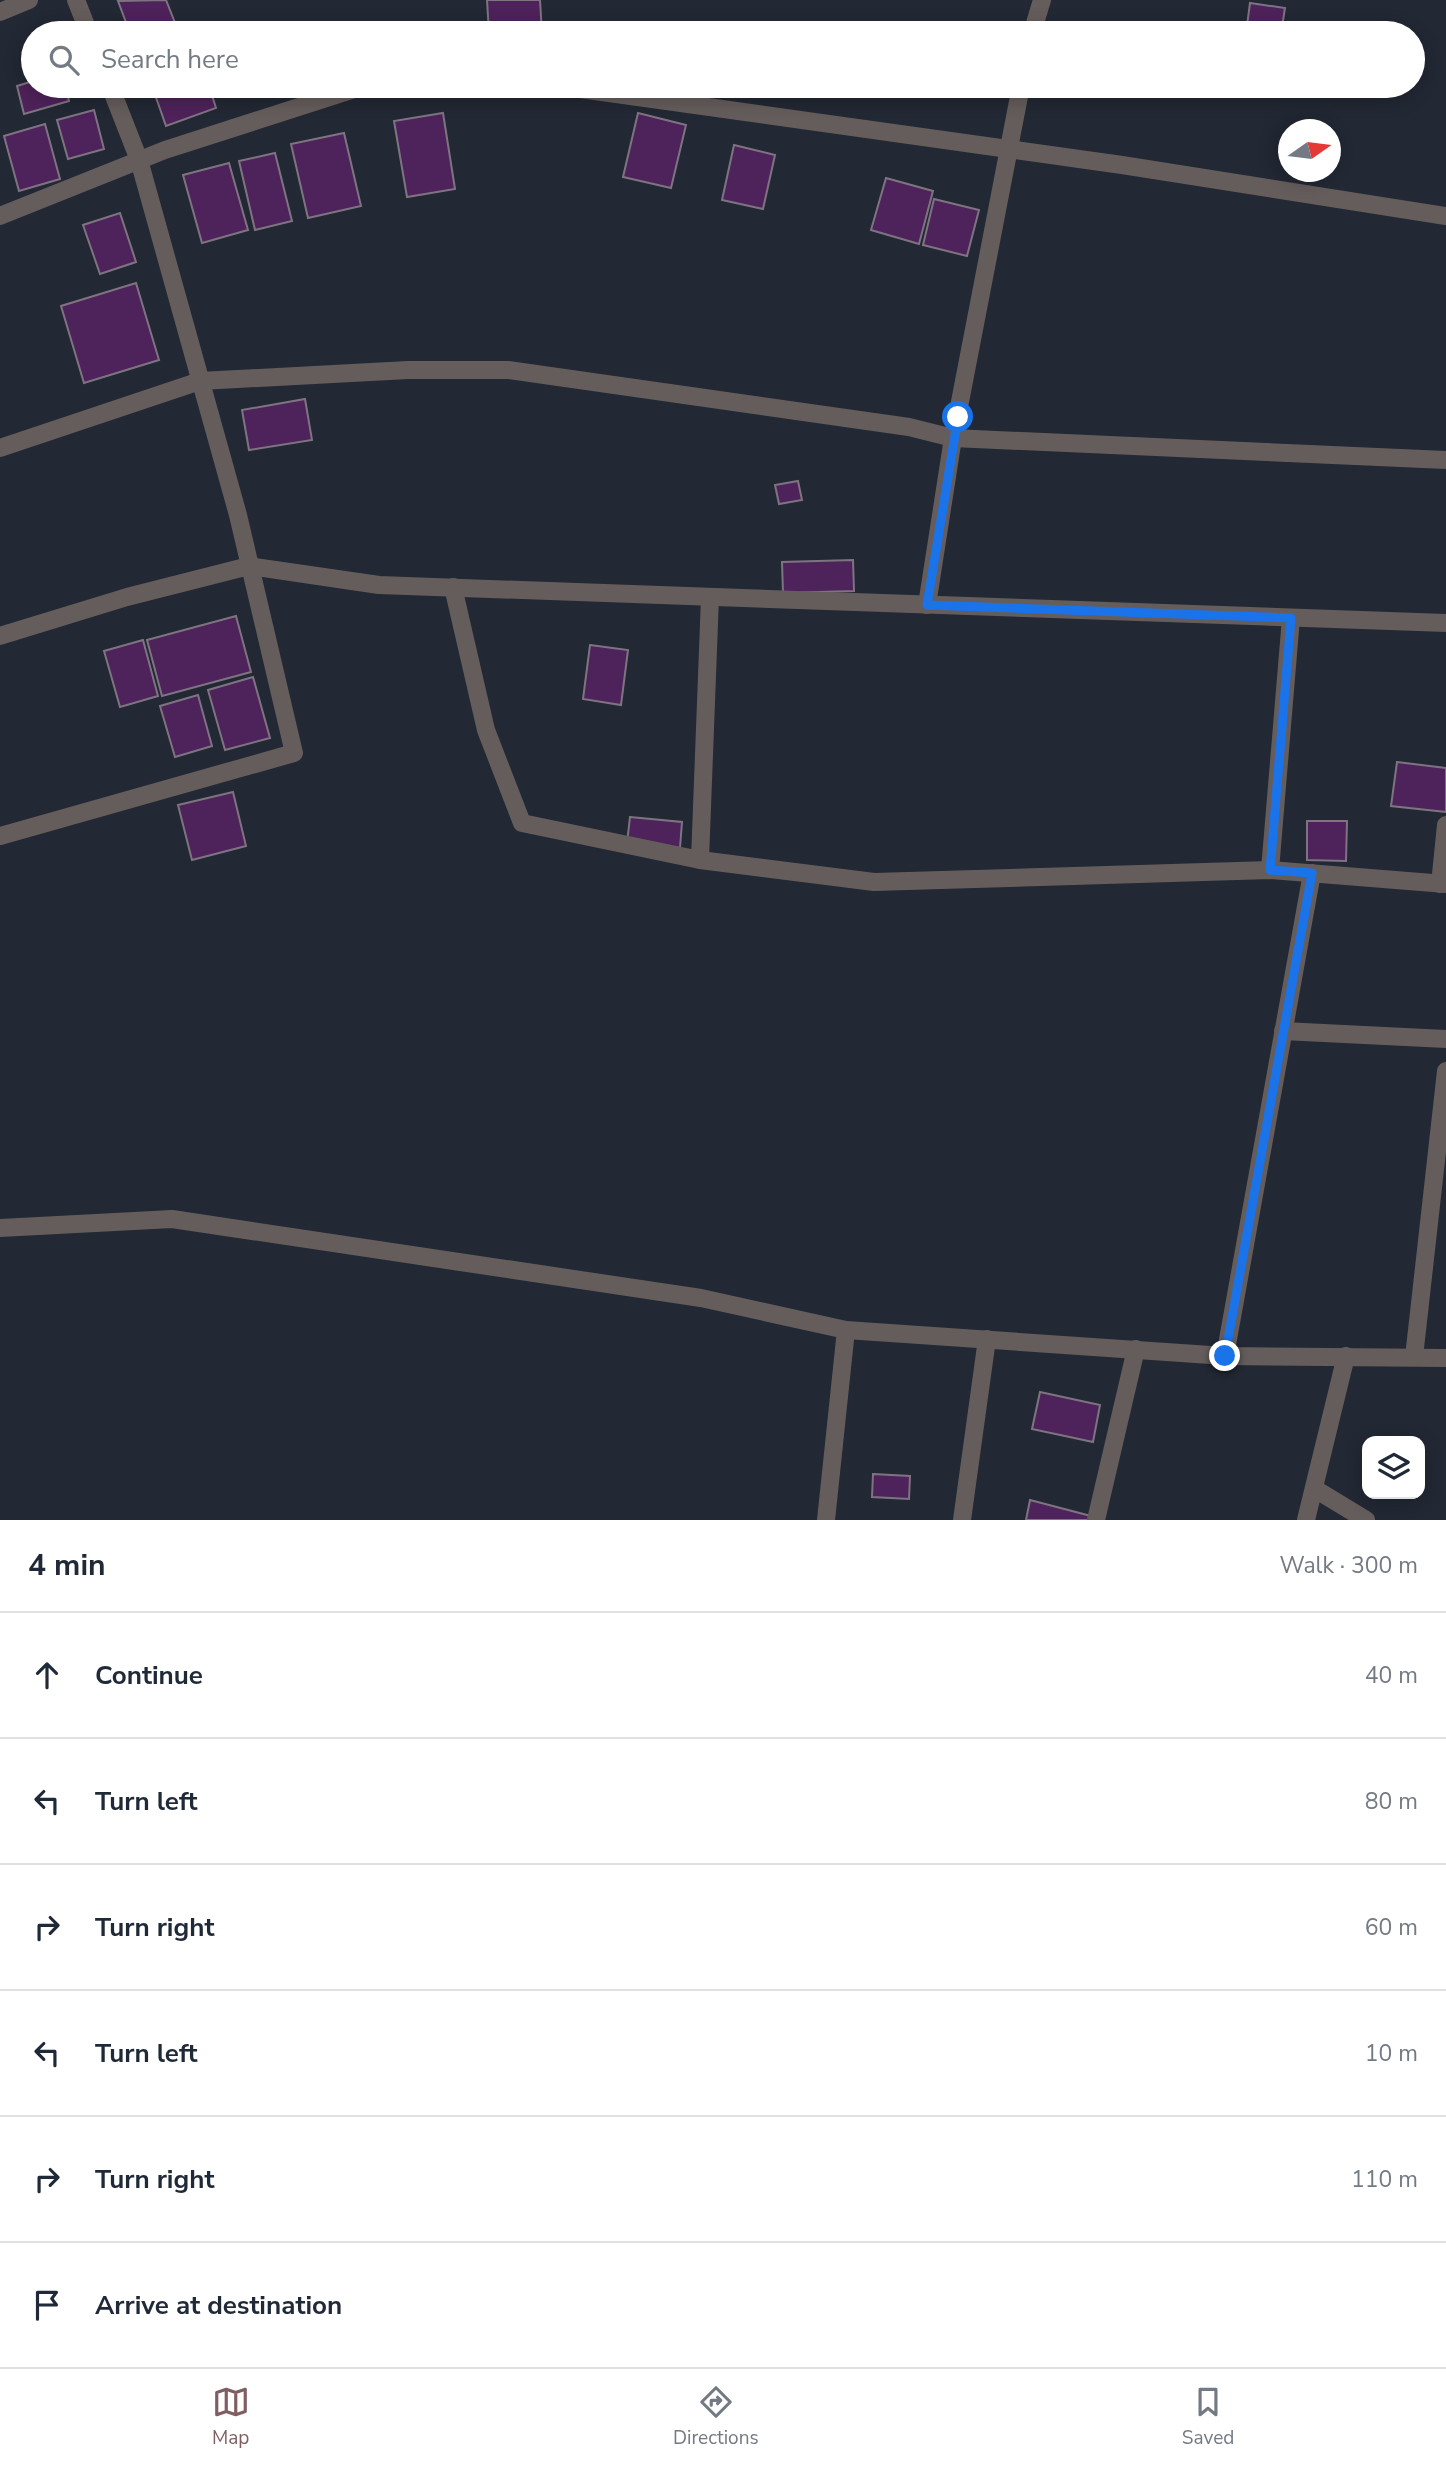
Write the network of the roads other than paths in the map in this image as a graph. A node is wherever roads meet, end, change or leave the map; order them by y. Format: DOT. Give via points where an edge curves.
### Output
graph roads {
  1 [pos="29,0"];
  2 [pos="76,0"];
  3 [pos="1042,0"];
  4 [pos="0,12"];
  5 [pos="84,21"];
  6 [pos="1036,21"];
  7 [pos="115,98"];
  8 [pos="328,98"];
  9 [pos="644,98"];
  10 [pos="1018,98"];
  11 [pos="1007,149"];
  12 [pos="139,160"];
  13 [pos="0,216"];
  14 [pos="1446,216"];
  15 [pos="200,381"];
  16 [pos="953,438"];
  17 [pos="0,448"];
  18 [pos="1446,460"];
  19 [pos="248,566"];
  20 [pos="453,587"];
  21 [pos="710,597"];
  22 [pos="927,605"];
  23 [pos="1291,618"];
  24 [pos="1446,623"];
  25 [pos="0,636"];
  26 [pos="1446,825"];
  27 [pos="0,836"];
  28 [pos="700,860"];
  29 [pos="1270,870"];
  30 [pos="1312,873"];
  31 [pos="1443,884"];
  32 [pos="1283,1031"];
  33 [pos="1446,1039"];
  34 [pos="1446,1071"];
  35 [pos="1438,1201"];
  36 [pos="0,1228"];
  37 [pos="846,1330"];
  38 [pos="987,1339"];
  39 [pos="1136,1349"];
  40 [pos="1225,1356"];
  41 [pos="1346,1356"];
  42 [pos="1414,1357"];
  43 [pos="1446,1358"];
  44 [pos="1315,1489"];
  45 [pos="825,1520"];
  46 [pos="962,1520"];
  47 [pos="1096,1520"];
  48 [pos="1306,1520"];
  49 [pos="1366,1520"];
  1 -- 4 [label="street"];
  2 -- 5 [label="street"];
  3 -- 6 [label="street"];
  7 -- 12 [label="street"];
  8 -- 12 [label="street"];
  9 -- 11 [label="street"];
  10 -- 11 [label="street"];
  11 -- 14 [label="street"];
  11 -- 16 [label="street"];
  12 -- 13 [label="street"];
  12 -- 15 [label="street"];
  15 -- 16 [label="street" via="408,370 508,370 909,427"];
  15 -- 17 [label="street"];
  15 -- 19 [label="street"];
  16 -- 18 [label="street"];
  16 -- 22 [label="street"];
  19 -- 20 [label="street" via="379,584"];
  19 -- 25 [label="street"];
  19 -- 27 [label="street" via="294,753"];
  20 -- 21 [label="street"];
  20 -- 28 [label="street" via="486,730 522,823"];
  21 -- 22 [label="street"];
  21 -- 28 [label="street"];
  22 -- 23 [label="street"];
  23 -- 24 [label="street"];
  23 -- 29 [label="street"];
  26 -- 31 [label="street"];
  28 -- 29 [label="street" via="874,882"];
  29 -- 30 [label="street"];
  30 -- 31 [label="street"];
  30 -- 32 [label="street"];
  32 -- 33 [label="street"];
  32 -- 40 [label="street"];
  34 -- 35 [label="street"];
  35 -- 42 [label="street"];
  36 -- 37 [label="street" via="172,1219 701,1298"];
  37 -- 38 [label="street"];
  37 -- 45 [label="street"];
  38 -- 39 [label="street"];
  38 -- 46 [label="street"];
  39 -- 40 [label="street"];
  39 -- 47 [label="street"];
  40 -- 41 [label="street"];
  41 -- 42 [label="street"];
  41 -- 44 [label="street"];
  42 -- 43 [label="street"];
  44 -- 48 [label="street"];
  44 -- 49 [label="street"];
}
